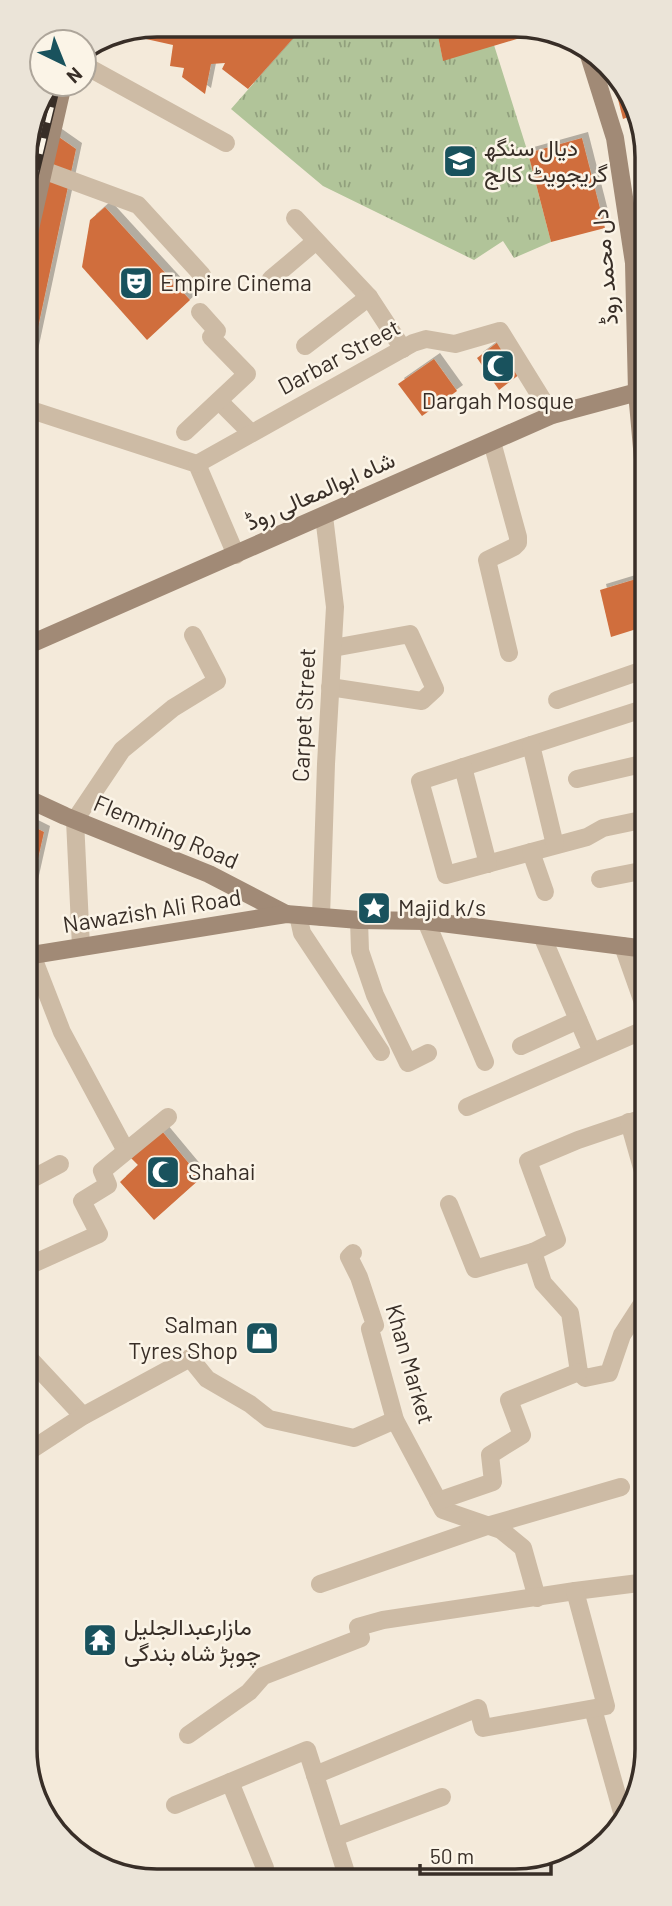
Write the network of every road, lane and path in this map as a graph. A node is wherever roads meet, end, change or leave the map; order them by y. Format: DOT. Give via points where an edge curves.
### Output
graph roads {
  1 [pos="592,65"];
  2 [pos="98,73"];
  3 [pos="61,98"];
  4 [pos="226,144"];
  5 [pos="43,170"];
  6 [pos="37,197"];
  7 [pos="295,218"];
  8 [pos="316,240"];
  9 [pos="202,275"];
  10 [pos="271,279"];
  11 [pos="635,296"];
  12 [pos="369,297"];
  13 [pos="200,312"];
  14 [pos="305,346"];
  15 [pos="403,349"];
  16 [pos="635,393"];
  17 [pos="219,401"];
  18 [pos="37,412"];
  19 [pos="552,415"];
  20 [pos="185,432"];
  21 [pos="251,433"];
  22 [pos="492,442"];
  23 [pos="197,464"];
  24 [pos="324,516"];
  25 [pos="236,555"];
  26 [pos="193,635"];
  27 [pos="37,641"];
  28 [pos="333,648"];
  29 [pos="509,653"];
  30 [pos="635,673"];
  31 [pos="330,687"];
  32 [pos="557,700"];
  33 [pos="635,712"];
  34 [pos="531,745"];
  35 [pos="635,766"];
  36 [pos="463,767"];
  37 [pos="577,779"];
  38 [pos="37,803"];
  39 [pos="75,820"];
  40 [pos="635,821"];
  41 [pos="555,845"];
  42 [pos="531,852"];
  43 [pos="488,864"];
  44 [pos="635,872"];
  45 [pos="600,879"];
  46 [pos="545,892"];
  47 [pos="292,914"];
  48 [pos="321,917"];
  49 [pos="359,920"];
  50 [pos="426,921"];
  51 [pos="542,936"];
  52 [pos="623,946"];
  53 [pos="81,947"];
  54 [pos="635,948"];
  55 [pos="37,955"];
  56 [pos="37,974"];
  57 [pos="635,980"];
  58 [pos="578,1020"];
  59 [pos="635,1034"];
  60 [pos="521,1046"];
  61 [pos="382,1052"];
  62 [pos="592,1052"];
  63 [pos="428,1053"];
  64 [pos="485,1062"];
  65 [pos="467,1107"];
  66 [pos="169,1117"];
  67 [pos="635,1120"];
  68 [pos="126,1152"];
  69 [pos="60,1164"];
  70 [pos="37,1176"];
  71 [pos="449,1204"];
  72 [pos="533,1252"];
  73 [pos="353,1253"];
  74 [pos="37,1262"];
  75 [pos="635,1315"];
  76 [pos="37,1367"];
  77 [pos="579,1371"];
  78 [pos="83,1416"];
  79 [pos="395,1420"];
  80 [pos="37,1446"];
  81 [pos="621,1487"];
  82 [pos="438,1502"];
  83 [pos="487,1525"];
  84 [pos="320,1584"];
  85 [pos="635,1584"];
  86 [pos="575,1591"];
  87 [pos="537,1598"];
  88 [pos="593,1709"];
  89 [pos="188,1735"];
  90 [pos="314,1775"];
  91 [pos="230,1782"];
  92 [pos="442,1797"];
  93 [pos="175,1805"];
  94 [pos="620,1806"];
  95 [pos="335,1837"];
  96 [pos="265,1869"];
  97 [pos="345,1869"];
  1 -- 11 [label="street, دل محمد روڈ" via="615,138"];
  2 -- 4 [label="street"];
  3 -- 5 [label="street"];
  5 -- 6 [label="street"];
  5 -- 9 [label="street" via="138,205"];
  7 -- 8 [label="street"];
  8 -- 10 [label="street"];
  8 -- 12 [label="street"];
  12 -- 14 [label="street"];
  12 -- 15 [label="street"];
  13 -- 17 [label="street" via="217,331 211,337 247,374"];
  15 -- 19 [label="street, Darbar Street" via="426,339 455,344 500,331"];
  15 -- 21 [label="street, Darbar Street"];
  16 -- 19 [label="street, شاہ ابوالمعالی روڈ"];
  17 -- 20 [label="street"];
  17 -- 21 [label="street"];
  18 -- 23 [label="street"];
  19 -- 22 [label="street, شاہ ابوالمعالی روڈ"];
  21 -- 23 [label="street, Darbar Street"];
  22 -- 24 [label="street, شاہ ابوالمعالی روڈ"];
  22 -- 29 [label="street" via="519,543 487,560"];
  23 -- 25 [label="street"];
  24 -- 25 [label="street, شاہ ابوالمعالی روڈ"];
  24 -- 28 [label="street, Carpet Street" via="335,607"];
  25 -- 27 [label="street, شاہ ابوالمعالی روڈ"];
  26 -- 39 [label="street" via="217,681 173,708 122,750"];
  28 -- 31 [label="street, Carpet Street"];
  28 -- 31 [label="street" via="410,634 435,688 422,701"];
  30 -- 32 [label="street"];
  31 -- 48 [label="street, Carpet Street"];
  33 -- 34 [label="street"];
  34 -- 36 [label="street"];
  34 -- 41 [label="street"];
  35 -- 37 [label="street"];
  36 -- 43 [label="street"];
  36 -- 43 [label="street" via="419,781 446,875"];
  38 -- 39 [label="street, Flemming Road"];
  39 -- 47 [label="street, Flemming Road" via="209,874"];
  39 -- 53 [label="street"];
  40 -- 41 [label="street"];
  41 -- 42 [label="street"];
  42 -- 43 [label="street"];
  42 -- 46 [label="street"];
  44 -- 45 [label="street"];
  47 -- 48 [label="street"];
  47 -- 53 [label="street, Nawazish Ali Road"];
  47 -- 61 [label="street"];
  48 -- 49 [label="street"];
  49 -- 50 [label="street"];
  49 -- 63 [label="street" via="360,951 375,995 408,1063"];
  50 -- 51 [label="street"];
  50 -- 64 [label="street"];
  51 -- 52 [label="street"];
  51 -- 58 [label="street"];
  52 -- 54 [label="street"];
  52 -- 57 [label="street"];
  53 -- 55 [label="street, Nawazish Ali Road"];
  56 -- 68 [label="street"];
  58 -- 60 [label="street"];
  58 -- 62 [label="street"];
  59 -- 62 [label="street"];
  62 -- 65 [label="street"];
  66 -- 68 [label="street"];
  67 -- 72 [label="street" via="528,1161 558,1240"];
  68 -- 74 [label="street" via="102,1171 108,1185 82,1201 99,1234"];
  69 -- 70 [label="street"];
  71 -- 72 [label="street" via="475,1269"];
  72 -- 77 [label="street" via="543,1283 570,1314"];
  73 -- 79 [label="street, Khan Market" via="349,1256 375,1325 370,1329"];
  75 -- 77 [label="street" via="608,1373 585,1378"];
  76 -- 78 [label="street"];
  77 -- 82 [label="street" via="509,1400 522,1434 490,1455 493,1482"];
  78 -- 79 [label="street" via="190,1357 207,1379 269,1419 354,1438"];
  78 -- 80 [label="street"];
  79 -- 82 [label="street, Khan Market"];
  81 -- 83 [label="street"];
  82 -- 83 [label="street" via="443,1510"];
  83 -- 84 [label="street"];
  83 -- 87 [label="street" via="523,1548"];
  85 -- 86 [label="street"];
  86 -- 87 [label="street"];
  86 -- 88 [label="street" via="606,1706"];
  87 -- 89 [label="street" via="358,1627 361,1639 263,1676 249,1692"];
  88 -- 90 [label="street" via="483,1728 478,1709"];
  88 -- 94 [label="street"];
  90 -- 91 [label="street" via="307,1750"];
  90 -- 95 [label="street"];
  91 -- 93 [label="street"];
  91 -- 96 [label="street"];
  92 -- 95 [label="street"];
  95 -- 97 [label="street"];
}
